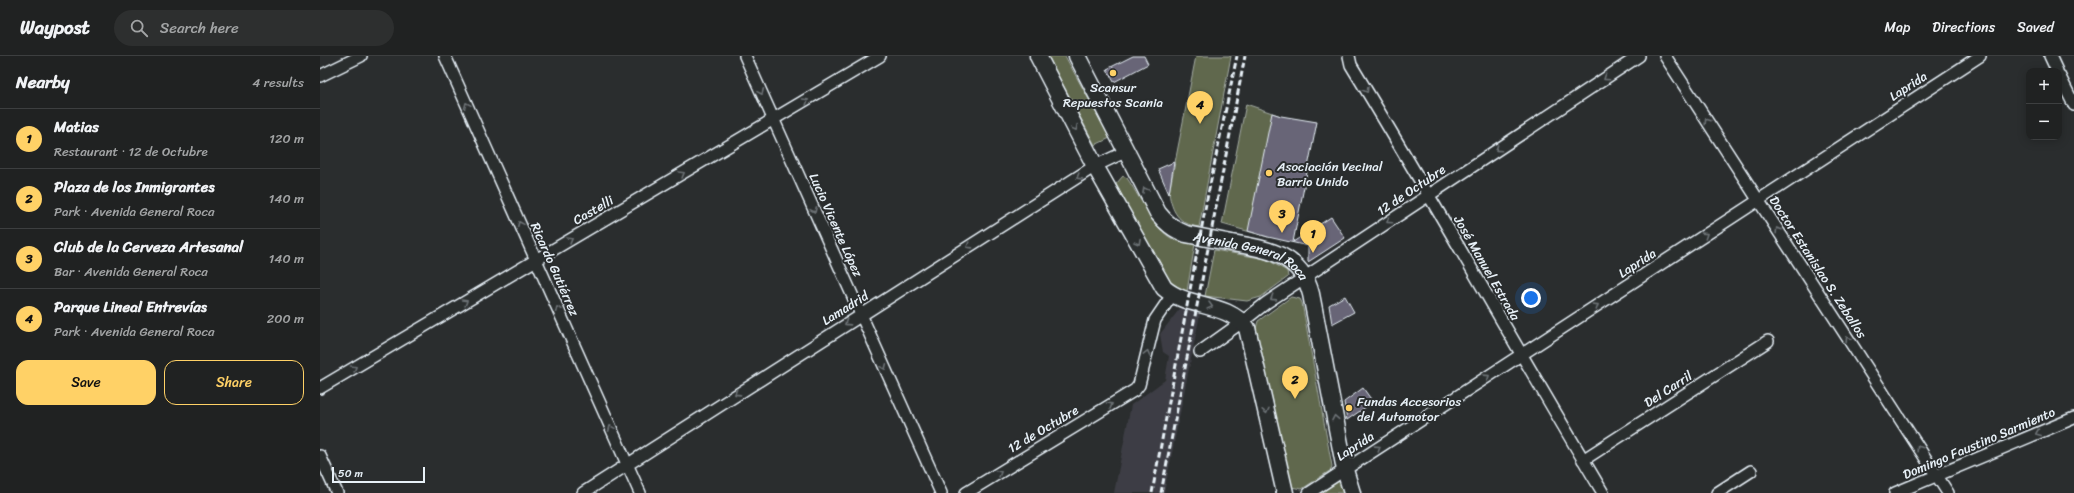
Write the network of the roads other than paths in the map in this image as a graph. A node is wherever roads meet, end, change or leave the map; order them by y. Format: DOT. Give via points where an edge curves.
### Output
graph roads {
  1 [pos="361,56"];
  2 [pos="445,56"];
  3 [pos="745,56"];
  4 [pos="880,56"];
  5 [pos="1038,56"];
  6 [pos="1077,56"];
  7 [pos="1349,56"];
  8 [pos="1639,56"];
  9 [pos="1665,56"];
  10 [pos="1980,56"];
  11 [pos="2050,56"];
  12 [pos="2056,68"];
  13 [pos="320,76"];
  14 [pos="2062,81"];
  15 [pos="2074,105"];
  16 [pos="774,120"];
  17 [pos="1125,152"];
  18 [pos="1095,166"];
  19 [pos="1430,194"];
  20 [pos="1759,200"];
  21 [pos="536,260"];
  22 [pos="1306,277"];
  23 [pos="1172,295"];
  24 [pos="860,315"];
  25 [pos="1242,322"];
  26 [pos="1768,341"];
  27 [pos="1200,352"];
  28 [pos="1521,355"];
  29 [pos="320,388"];
  30 [pos="2074,418"];
  31 [pos="320,456"];
  32 [pos="1583,460"];
  33 [pos="627,464"];
  34 [pos="1346,470"];
  35 [pos="1751,471"];
  36 [pos="1936,476"];
  37 [pos="337,493"];
  38 [pos="583,493"];
  39 [pos="640,493"];
  40 [pos="940,493"];
  41 [pos="966,493"];
  42 [pos="1285,493"];
  43 [pos="1309,493"];
  44 [pos="1352,493"];
  45 [pos="1603,493"];
  46 [pos="1717,493"];
  47 [pos="1895,493"];
  48 [pos="1948,493"];
  1 -- 13 [label="street"];
  21 -- 2 [label="street, Ricardo Gutiérrez, one-way"];
  3 -- 16 [label="street, Lucio Vicente López, one-way"];
  16 -- 4 [label="street, Castelli, one-way"];
  5 -- 18 [label="main road, one-way"];
  6 -- 17 [label="main road, Avenida General Roca"];
  7 -- 19 [label="street, José Manuel Estrada, one-way" via="1351,65"];
  8 -- 19 [label="street, 12 de Octubre, one-way"];
  20 -- 9 [label="street, Doctor Estanislao S. Zeballos, one-way"];
  10 -- 20 [label="street, Laprida"];
  11 -- 12 [label="street"];
  14 -- 15 [label="street"];
  21 -- 16 [label="street, Castelli, one-way"];
  16 -- 24 [label="street, Lucio Vicente López, one-way"];
  17 -- 18 [label="street, Lamadrid"];
  22 -- 17 [label="main road, Avenida General Roca, one-way" via="1288,259 1274,252 1176,230 1158,213"];
  18 -- 23 [label="main road, one-way" via="1160,282"];
  18 -- 24 [label="street, Lamadrid, one-way"];
  19 -- 22 [label="street, 12 de Octubre, one-way"];
  19 -- 28 [label="street, José Manuel Estrada"];
  28 -- 20 [label="street, Laprida, one-way"];
  36 -- 20 [label="street, Doctor Estanislao S. Zeballos, one-way"];
  29 -- 21 [label="street, Castelli, one-way"];
  33 -- 21 [label="street, Ricardo Gutiérrez, one-way"];
  22 -- 25 [label="street, 12 de Octubre, one-way" via="1266,302"];
  34 -- 22 [label="main road, Avenida General Roca, one-way"];
  23 -- 25 [label="main road, one-way" via="1217,308 1232,314"];
  41 -- 23 [label="street, 12 de Octubre, one-way" via="1135,390 1139,385 1155,320"];
  24 -- 33 [label="street, Lamadrid, one-way"];
  24 -- 40 [label="street, Lucio Vicente López, one-way"];
  25 -- 27 [label="street, 12 de Octubre"];
  25 -- 42 [label="main road, one-way" via="1250,335"];
  26 -- 32 [label="street, Del Carril"];
  28 -- 32 [label="street, José Manuel Estrada"];
  34 -- 28 [label="street, Laprida, one-way"];
  30 -- 36 [label="street, Domingo Faustino Sarmiento, one-way"];
  31 -- 37 [label="street"];
  32 -- 45 [label="street, José Manuel Estrada"];
  33 -- 38 [label="street, Lamadrid"];
  33 -- 39 [label="street, Ricardo Gutiérrez"];
  34 -- 43 [label="street, Laprida"];
  34 -- 44 [label="main road, Avenida General Roca"];
  35 -- 46 [label="street"];
  36 -- 47 [label="street, Domingo Faustino Sarmiento"];
  36 -- 48 [label="street, Doctor Estanislao S. Zeballos"];
}
